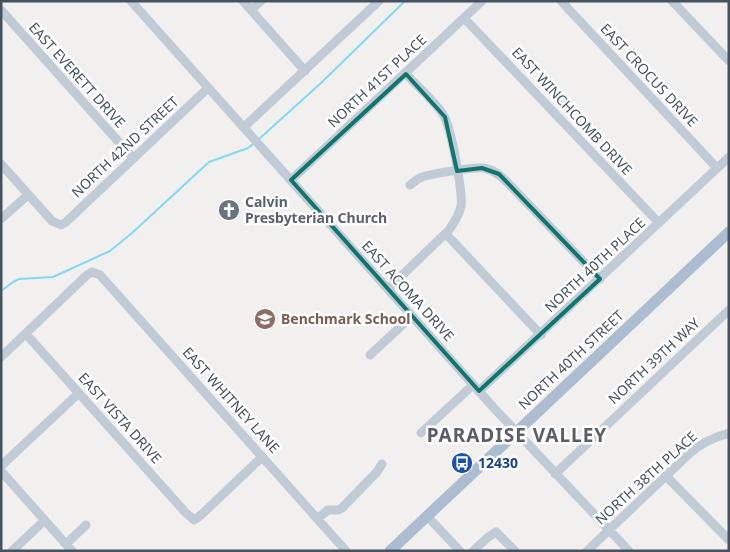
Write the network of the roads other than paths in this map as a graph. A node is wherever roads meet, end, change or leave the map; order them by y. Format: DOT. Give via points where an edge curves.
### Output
graph roads {
  1 [pos="131,1"];
  2 [pos="243,1"];
  3 [pos="261,1"];
  4 [pos="379,1"];
  5 [pos="482,1"];
  6 [pos="561,1"];
  7 [pos="672,1"];
  8 [pos="1,10"];
  9 [pos="251,10"];
  10 [pos="464,18"];
  11 [pos="729,61"];
  12 [pos="305,70"];
  13 [pos="406,74"];
  14 [pos="208,88"];
  15 [pos="246,130"];
  16 [pos="729,157"];
  17 [pos="133,158"];
  18 [pos="1,164"];
  19 [pos="717,168"];
  20 [pos="458,170"];
  21 [pos="291,180"];
  22 [pos="410,185"];
  23 [pos="28,195"];
  24 [pos="1,219"];
  25 [pos="659,223"];
  26 [pos="729,232"];
  27 [pos="446,234"];
  28 [pos="600,279"];
  29 [pos="388,289"];
  30 [pos="729,310"];
  31 [pos="412,316"];
  32 [pos="26,334"];
  33 [pos="541,335"];
  34 [pos="370,355"];
  35 [pos="1,357"];
  36 [pos="476,388"];
  37 [pos="79,393"];
  38 [pos="516,432"];
  39 [pos="421,433"];
  40 [pos="729,433"];
  41 [pos="262,457"];
  42 [pos="382,464"];
  43 [pos="1,466"];
  44 [pos="1,471"];
  45 [pos="555,474"];
  46 [pos="666,476"];
  47 [pos="427,516"];
  48 [pos="317,519"];
  49 [pos="45,520"];
  50 [pos="86,525"];
  51 [pos="609,530"];
  52 [pos="729,540"];
  53 [pos="69,547"];
  54 [pos="12,551"];
  55 [pos="346,551"];
  56 [pos="390,551"];
  57 [pos="460,551"];
  58 [pos="473,551"];
  59 [pos="515,551"];
  60 [pos="587,551"];
  61 [pos="629,551"];
  1 -- 14 [label="street, EAST ACOMA DRIVE"];
  2 -- 9 [label="street"];
  3 -- 9 [label="street"];
  4 -- 12 [label="street"];
  5 -- 10 [label="street, NORTH 41ST PLACE"];
  6 -- 19 [label="street, EAST CROCUS DRIVE"];
  7 -- 11 [label="street"];
  8 -- 17 [label="street, EAST EVERETT DRIVE"];
  9 -- 12 [label="street"];
  10 -- 13 [label="street, NORTH 41ST PLACE"];
  10 -- 25 [label="street, EAST WINCHCOMB DRIVE"];
  12 -- 15 [label="street"];
  13 -- 20 [label="street" via="445,117"];
  13 -- 21 [label="street, NORTH 41ST PLACE"];
  14 -- 15 [label="street, EAST ACOMA DRIVE"];
  14 -- 17 [label="street, NORTH 42ND STREET"];
  15 -- 21 [label="street, EAST ACOMA DRIVE"];
  16 -- 19 [label="street, NORTH 40TH PLACE"];
  17 -- 23 [label="street, NORTH 42ND STREET" via="60,225 52,221"];
  18 -- 23 [label="street"];
  19 -- 25 [label="street, NORTH 40TH PLACE"];
  20 -- 22 [label="street" via="420,178"];
  20 -- 27 [label="street" via="461,207 455,223"];
  20 -- 28 [label="street" via="482,168 499,174"];
  21 -- 29 [label="street, EAST ACOMA DRIVE"];
  23 -- 24 [label="street"];
  25 -- 28 [label="street, NORTH 40TH PLACE"];
  26 -- 38 [label="main road, NORTH 40TH STREET"];
  27 -- 29 [label="street"];
  27 -- 33 [label="street"];
  28 -- 33 [label="street, NORTH 40TH PLACE"];
  29 -- 31 [label="street, EAST ACOMA DRIVE"];
  30 -- 45 [label="street, NORTH 39TH WAY"];
  31 -- 34 [label="street"];
  31 -- 36 [label="street, EAST ACOMA DRIVE"];
  32 -- 35 [label="street"];
  32 -- 37 [label="street, EAST VISTA DRIVE"];
  32 -- 41 [label="street, EAST WHITNEY LANE" via="92,272 100,275"];
  33 -- 36 [label="street, NORTH 40TH PLACE"];
  36 -- 38 [label="street, EAST ACOMA DRIVE"];
  36 -- 39 [label="street, NORTH 40TH PLACE"];
  37 -- 41 [label="street, EAST VISTA DRIVE" via="194,520"];
  37 -- 43 [label="street"];
  38 -- 45 [label="street, EAST ACOMA DRIVE"];
  38 -- 47 [label="main road, NORTH 40TH STREET"];
  40 -- 46 [label="street, NORTH 38TH PLACE" via="702,443"];
  41 -- 48 [label="street, EAST WHITNEY LANE"];
  42 -- 48 [label="street" via="342,508 328,510"];
  44 -- 49 [label="street"];
  45 -- 51 [label="street, EAST ACOMA DRIVE"];
  46 -- 51 [label="street, NORTH 38TH PLACE"];
  46 -- 52 [label="street"];
  47 -- 56 [label="main road, NORTH 40TH STREET"];
  47 -- 57 [label="street"];
  48 -- 55 [label="street, EAST WHITNEY LANE"];
  49 -- 53 [label="street"];
  49 -- 54 [label="street"];
  50 -- 53 [label="street"];
  51 -- 60 [label="street, NORTH 38TH PLACE"];
  51 -- 61 [label="street, EAST ACOMA DRIVE"];
  58 -- 59 [label="street" via="496,532"];
}
